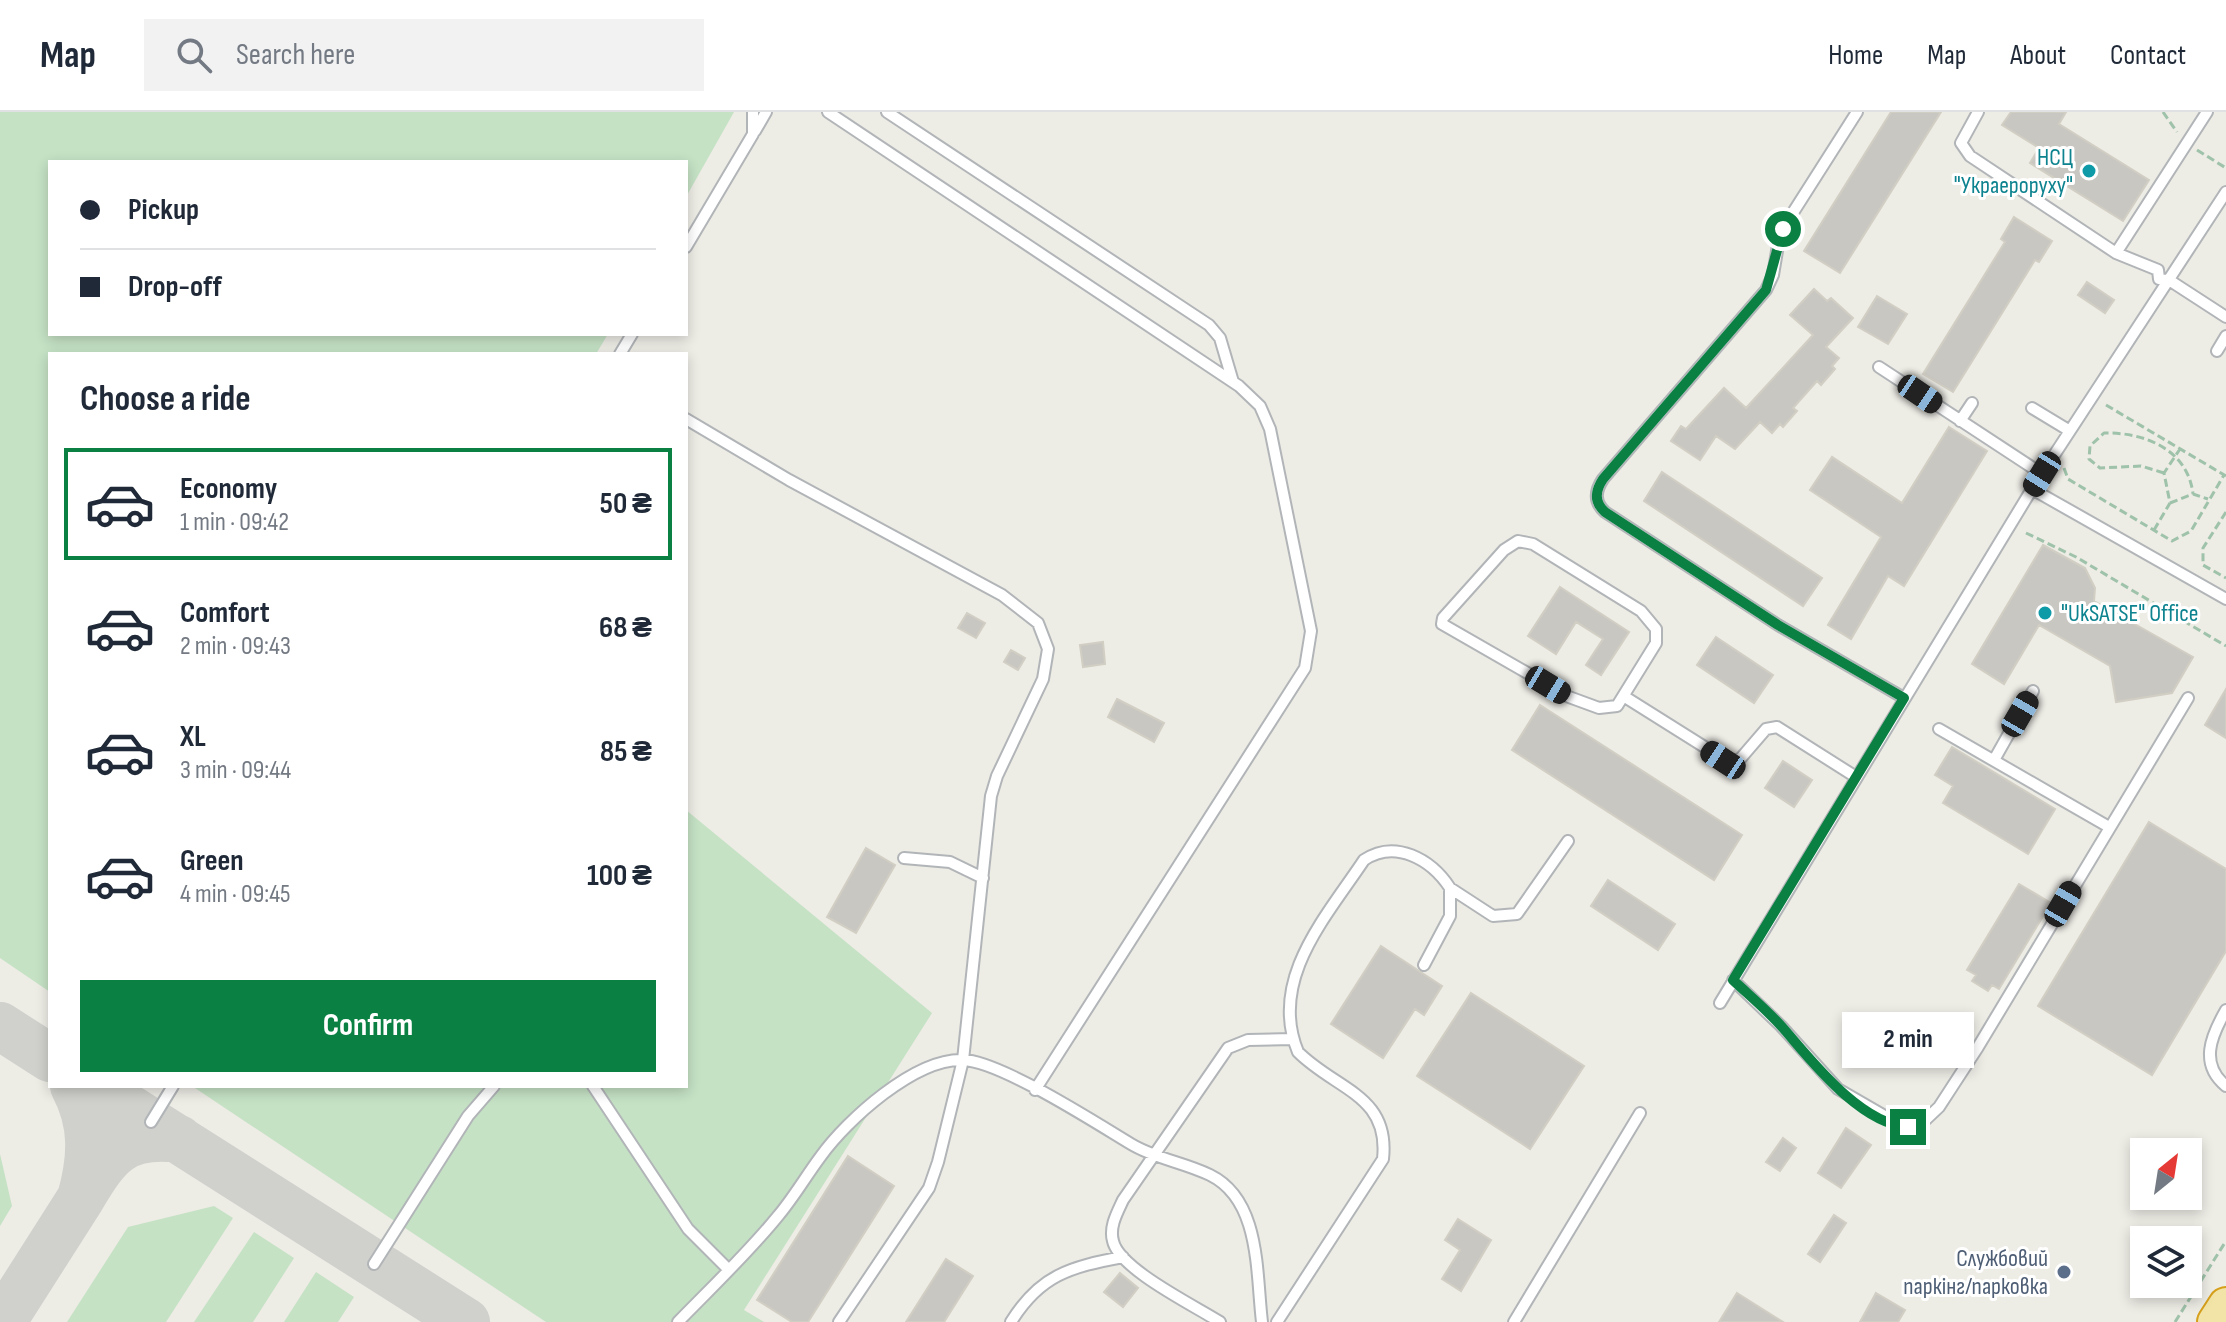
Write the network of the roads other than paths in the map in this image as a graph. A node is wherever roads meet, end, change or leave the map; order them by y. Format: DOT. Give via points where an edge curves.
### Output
graph roads {
  1 [pos="753,112"];
  2 [pos="766,112"];
  3 [pos="828,112"];
  4 [pos="887,112"];
  5 [pos="1857,112"];
  6 [pos="1978,112"];
  7 [pos="2207,112"];
  8 [pos="753,134"];
  9 [pos="2226,192"];
  10 [pos="688,244"];
  11 [pos="2116,253"];
  12 [pos="2169,280"];
  13 [pos="2226,317"];
  14 [pos="2226,336"];
  15 [pos="2217,351"];
  16 [pos="1879,367"];
  17 [pos="1233,382"];
  18 [pos="1972,403"];
  19 [pos="2032,408"];
  20 [pos="688,420"];
  21 [pos="1960,421"];
  22 [pos="2070,431"];
  23 [pos="2042,474"];
  24 [pos="2032,489"];
  25 [pos="2226,599"];
  26 [pos="2033,691"];
  27 [pos="1625,697"];
  28 [pos="1904,698"];
  29 [pos="2188,698"];
  30 [pos="1939,729"];
  31 [pos="1994,760"];
  32 [pos="1856,777"];
  33 [pos="2109,827"];
  34 [pos="1568,841"];
  35 [pos="904,858"];
  36 [pos="983,878"];
  37 [pos="1450,888"];
  38 [pos="1424,965"];
  39 [pos="1733,980"];
  40 [pos="1720,1003"];
  41 [pos="2226,1010"];
  42 [pos="1293,1039"];
  43 [pos="963,1060"];
  44 [pos="2226,1086"];
  45 [pos="172,1088"];
  46 [pos="492,1088"];
  47 [pos="594,1088"];
  48 [pos="1035,1090"];
  49 [pos="1640,1113"];
  50 [pos="151,1122"];
  51 [pos="1153,1157"];
  52 [pos="1123,1257"];
  53 [pos="374,1264"];
  54 [pos="728,1269"];
  55 [pos="2226,1305"];
  56 [pos="678,1322"];
  57 [pos="839,1322"];
  58 [pos="1011,1322"];
  59 [pos="1220,1322"];
  60 [pos="1262,1322"];
  61 [pos="1277,1322"];
  62 [pos="1514,1322"];
  63 [pos="2215,1322"];
  1 -- 8 [label="lane"];
  2 -- 8 [label="lane"];
  3 -- 17 [label="lane"];
  4 -- 17 [label="lane" via="1209,325 1220,338"];
  5 -- 28 [label="lane" via="1780,233 1766,290 1603,479 1596,496 1605,512 1751,608"];
  6 -- 11 [label="lane" via="1961,143 1970,156"];
  7 -- 11 [label="lane"];
  8 -- 10 [label="lane"];
  9 -- 12 [label="lane"];
  11 -- 12 [label="lane"];
  12 -- 13 [label="lane"];
  12 -- 22 [label="lane"];
  14 -- 15 [label="lane"];
  16 -- 21 [label="lane"];
  17 -- 48 [label="lane" via="1260,406 1270,429 1311,631 1309,656"];
  18 -- 21 [label="lane"];
  19 -- 22 [label="lane"];
  20 -- 36 [label="lane" via="1002,595 1038,623 1046,636 1047,663 994,786"];
  21 -- 23 [label="lane"];
  22 -- 23 [label="lane"];
  23 -- 24 [label="lane"];
  24 -- 25 [label="lane"];
  24 -- 28 [label="lane"];
  26 -- 31 [label="lane"];
  27 -- 27 [label="lane" via="1656,643 1656,629 1650,620 1528,542 1518,541 1504,550 1442,620 1459,636 1589,706 1612,707"];
  27 -- 32 [label="lane" via="1730,763 1766,729 1777,727"];
  28 -- 32 [label="lane"];
  29 -- 33 [label="lane"];
  30 -- 31 [label="lane"];
  31 -- 33 [label="lane"];
  32 -- 39 [label="lane"];
  33 -- 39 [label="lane" via="1978,1047 1939,1107 1921,1124 1902,1126 1838,1089"];
  34 -- 37 [label="lane" via="1517,914 1493,916"];
  35 -- 36 [label="lane" via="950,862"];
  36 -- 43 [label="lane"];
  37 -- 38 [label="lane" via="1450,916"];
  37 -- 42 [label="lane" via="1406,852 1389,850 1364,860 1300,959 1289,997"];
  39 -- 40 [label="lane"];
  41 -- 44 [label="lane" via="2209,1056 2212,1072"];
  42 -- 51 [label="lane" via="1248,1040 1228,1048"];
  42 -- 61 [label="lane" via="1310,1064 1367,1103 1385,1138 1383,1159"];
  43 -- 48 [label="lane"];
  43 -- 54 [label="lane" via="921,1070 865,1109"];
  43 -- 57 [label="lane" via="929,1188"];
  45 -- 50 [label="lane"];
  46 -- 53 [label="lane" via="468,1116"];
  47 -- 54 [label="lane" via="688,1229"];
  48 -- 51 [label="lane"];
  49 -- 62 [label="lane"];
  51 -- 52 [label="lane" via="1114,1220 1112,1237"];
  51 -- 60 [label="lane" via="1209,1175 1238,1200 1252,1237"];
  52 -- 58 [label="lane" via="1075,1268 1043,1283"];
  52 -- 59 [label="lane"];
  54 -- 56 [label="lane"];
  55 -- 63 [label="highway"];
}
